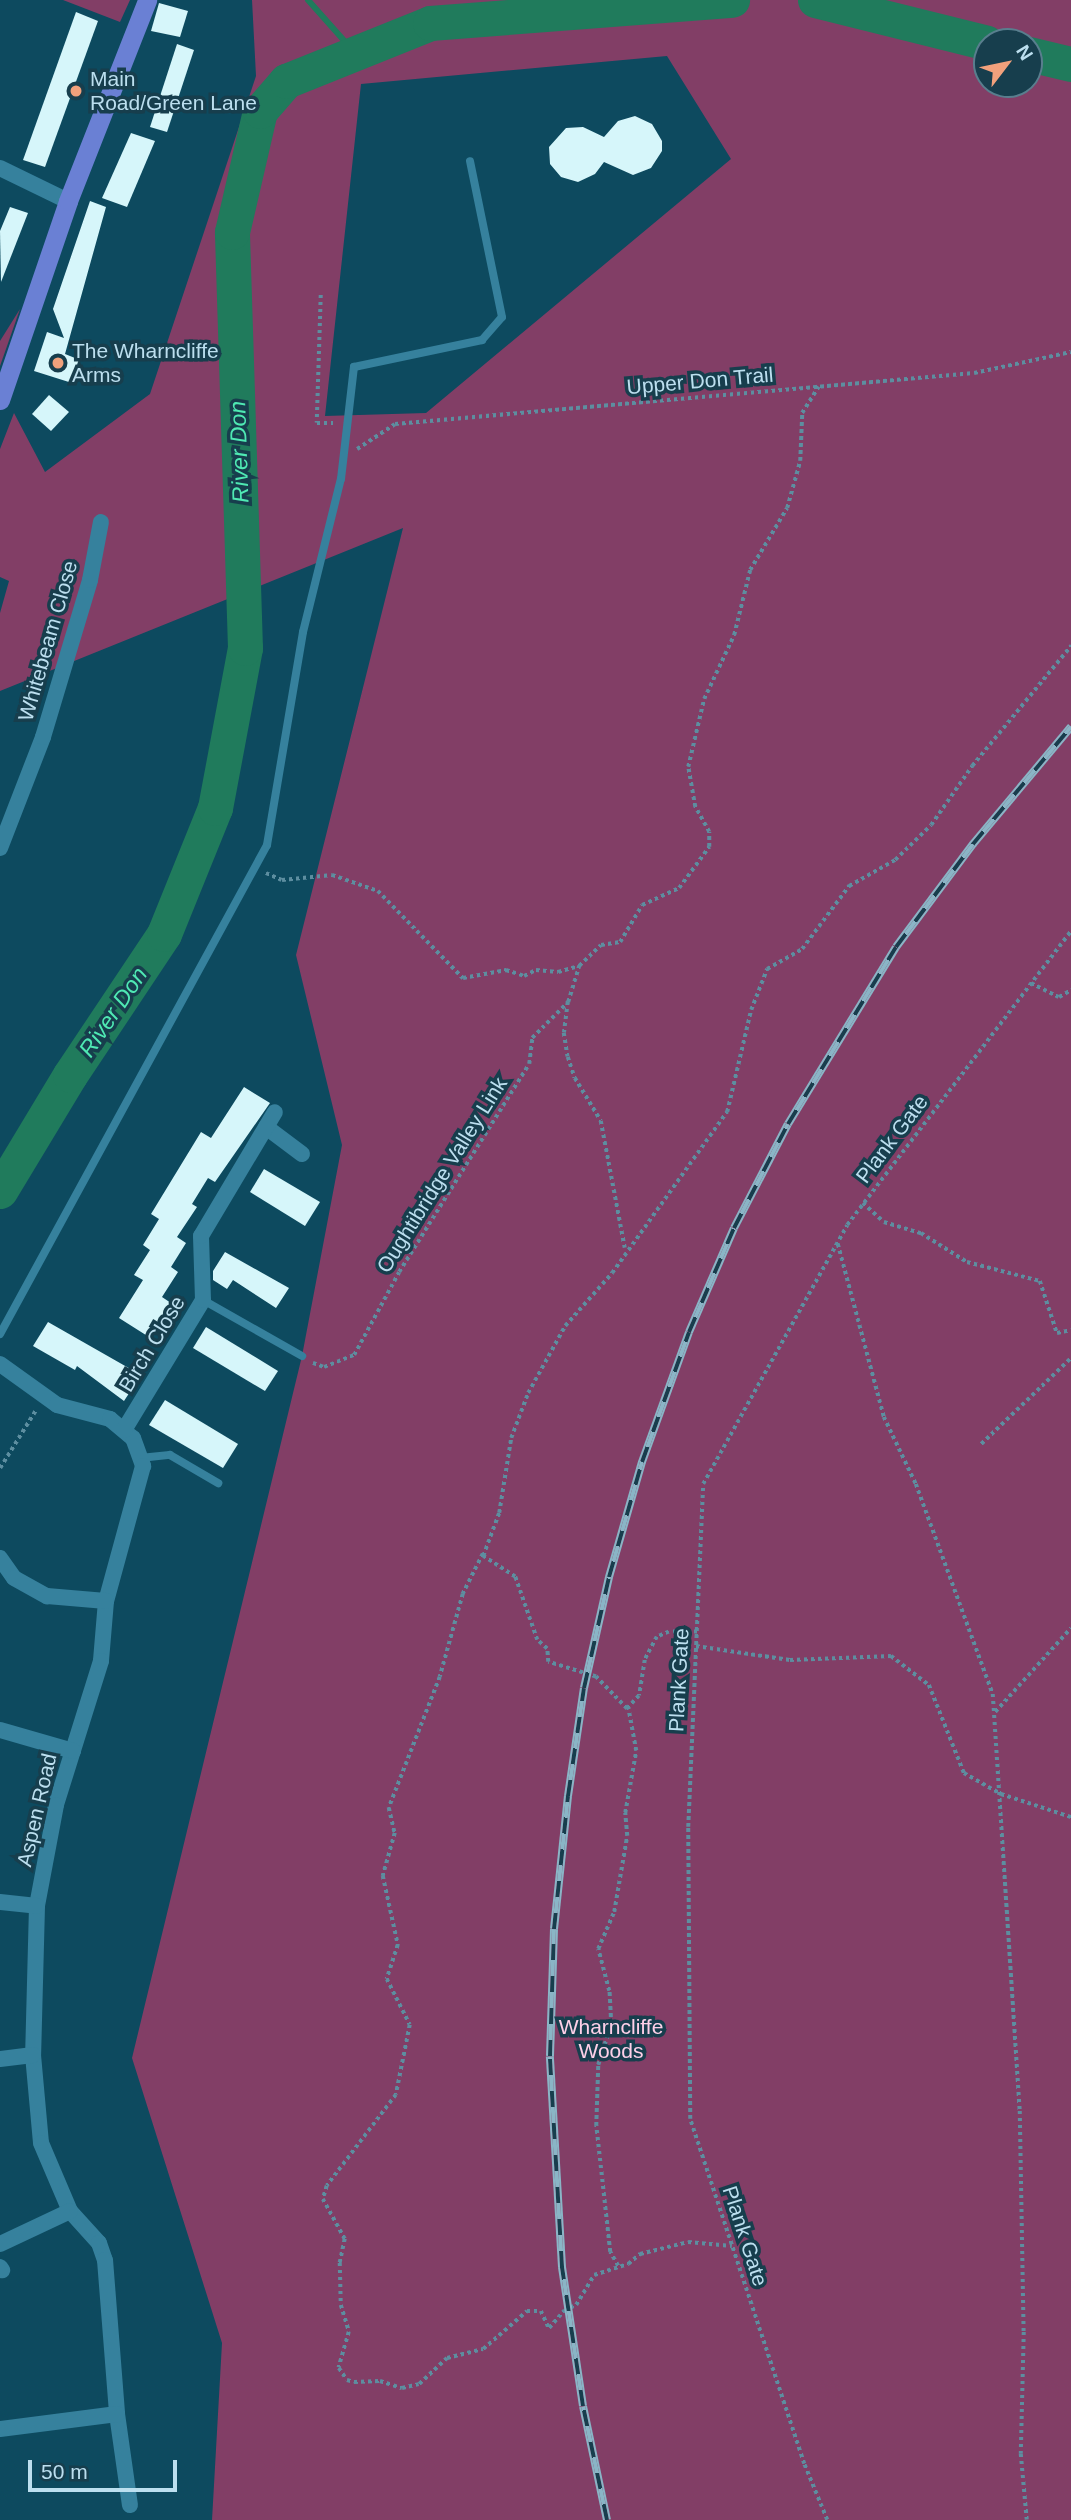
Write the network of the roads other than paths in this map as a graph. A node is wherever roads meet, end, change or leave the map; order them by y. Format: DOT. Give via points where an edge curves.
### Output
graph roads {
  1 [pos="147,0"];
  2 [pos="470,161"];
  3 [pos="0,167"];
  4 [pos="68,201"];
  5 [pos="0,400"];
  6 [pos="101,522"];
  7 [pos="0,848"];
  8 [pos="302,1154"];
  9 [pos="203,1300"];
  10 [pos="0,1334"];
  11 [pos="302,1356"];
  12 [pos="0,1364"];
  13 [pos="124,1430"];
  14 [pos="140,1458"];
  15 [pos="218,1483"];
  16 [pos="0,1558"];
  17 [pos="106,1601"];
  18 [pos="0,1730"];
  19 [pos="73,1751"];
  20 [pos="0,1902"];
  21 [pos="37,1906"];
  22 [pos="33,2055"];
  23 [pos="0,2059"];
  24 [pos="70,2211"];
  25 [pos="0,2244"];
  26 [pos="117,2414"];
  27 [pos="0,2430"];
  28 [pos="130,2505"];
  1 -- 4 [label="main road"];
  2 -- 10 [label="lane" via="502,317 482,340 354,367 341,479 303,632 267,845"];
  3 -- 4 [label="street"];
  4 -- 5 [label="main road"];
  6 -- 7 [label="street, Whitebeam Close" via="90,580 43,737"];
  8 -- 9 [label="street, Birch Close" via="270,1120 201,1236"];
  9 -- 11 [label="lane"];
  9 -- 13 [label="street, Birch Close"];
  12 -- 13 [label="street" via="57,1405 110,1419"];
  13 -- 14 [label="street" via="133,1438"];
  14 -- 15 [label="lane" via="170,1455"];
  14 -- 17 [label="street, Aspen Road" via="138,1489"];
  16 -- 17 [label="street" via="14,1578 47,1596"];
  17 -- 19 [label="street, Aspen Road" via="101,1661"];
  18 -- 19 [label="street"];
  19 -- 21 [label="street, Aspen Road" via="56,1805"];
  20 -- 21 [label="street"];
  21 -- 22 [label="street, Aspen Road"];
  22 -- 23 [label="street"];
  22 -- 24 [label="street, Aspen Road" via="41,2143"];
  24 -- 25 [label="street"];
  24 -- 26 [label="street, Aspen Road" via="99,2243 105,2260"];
  26 -- 27 [label="street"];
  26 -- 28 [label="street, Aspen Road"];
}
